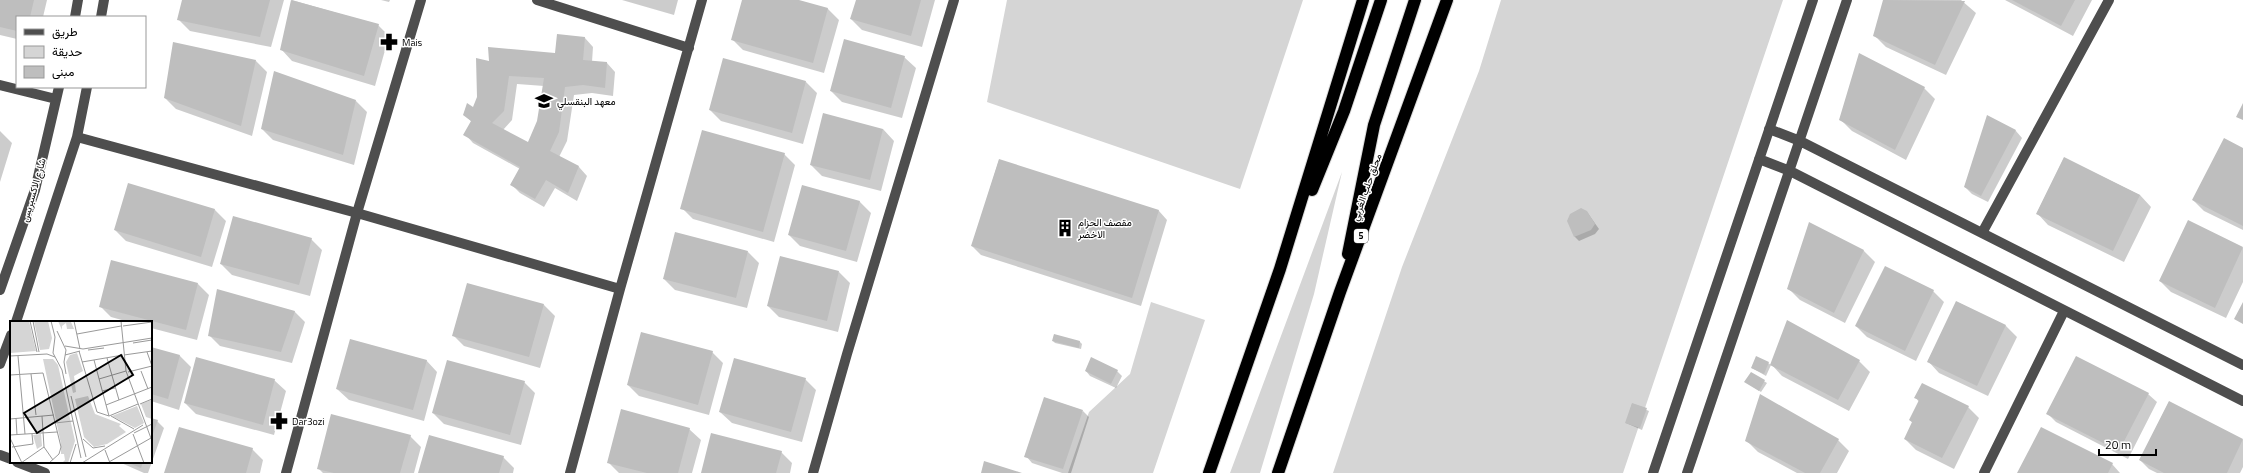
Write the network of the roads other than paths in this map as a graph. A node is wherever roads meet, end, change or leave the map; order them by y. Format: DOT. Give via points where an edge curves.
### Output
graph roads {
  1 [pos="78,0"];
  2 [pos="104,0"];
  3 [pos="421,0"];
  4 [pos="537,0"];
  5 [pos="702,0"];
  6 [pos="954,0"];
  7 [pos="1363,0"];
  8 [pos="1381,0"];
  9 [pos="1415,0"];
  10 [pos="1447,0"];
  11 [pos="1813,0"];
  12 [pos="1847,0"];
  13 [pos="2109,0"];
  14 [pos="75,16"];
  15 [pos="101,16"];
  16 [pos="689,48"];
  17 [pos="0,84"];
  18 [pos="59,88"];
  19 [pos="87,88"];
  20 [pos="56,99"];
  21 [pos="1769,129"];
  22 [pos="77,137"];
  23 [pos="1800,141"];
  24 [pos="1759,159"];
  25 [pos="1790,171"];
  26 [pos="357,213"];
  27 [pos="1982,232"];
  28 [pos="1280,269"];
  29 [pos="620,289"];
  30 [pos="0,290"];
  31 [pos="1340,292"];
  32 [pos="2064,311"];
  33 [pos="16,321"];
  34 [pos="10,338"];
  35 [pos="0,364"];
  36 [pos="2243,365"];
  37 [pos="2243,401"];
  38 [pos="0,455"];
  39 [pos="10,460"];
  40 [pos="20,463"];
  41 [pos="45,473"];
  42 [pos="286,473"];
  43 [pos="570,473"];
  44 [pos="813,473"];
  45 [pos="1210,473"];
  46 [pos="1278,473"];
  47 [pos="1653,473"];
  48 [pos="1687,473"];
  49 [pos="1984,473"];
  1 -- 14 [label="street"];
  2 -- 15 [label="street"];
  3 -- 26 [label="street"];
  4 -- 16 [label="street"];
  5 -- 16 [label="street"];
  6 -- 44 [label="street"];
  7 -- 28 [label="highway"];
  8 -- 28 [label="highway" via="1344,111"];
  9 -- 31 [label="highway" via="1374,125"];
  10 -- 31 [label="highway, محلق حلب الغربي / 5"];
  11 -- 21 [label="street"];
  12 -- 23 [label="street"];
  13 -- 27 [label="street"];
  16 -- 29 [label="street"];
  17 -- 20 [label="street"];
  18 -- 20 [label="street, شارع الاكسبريس"];
  19 -- 22 [label="street"];
  20 -- 30 [label="street, شارع الاكسبريس" via="35,190"];
  21 -- 23 [label="street"];
  21 -- 24 [label="street"];
  22 -- 26 [label="street"];
  22 -- 33 [label="street"];
  23 -- 25 [label="street"];
  23 -- 27 [label="street"];
  24 -- 25 [label="street"];
  24 -- 47 [label="street"];
  25 -- 32 [label="street"];
  25 -- 48 [label="street"];
  26 -- 29 [label="street"];
  26 -- 42 [label="street"];
  27 -- 36 [label="street"];
  28 -- 45 [label="highway"];
  29 -- 43 [label="street"];
  31 -- 46 [label="highway, محلق حلب الغربي / 5"];
  32 -- 37 [label="street"];
  32 -- 49 [label="street"];
  34 -- 35 [label="street"];
  38 -- 39 [label="street"];
  40 -- 41 [label="street"];
}
